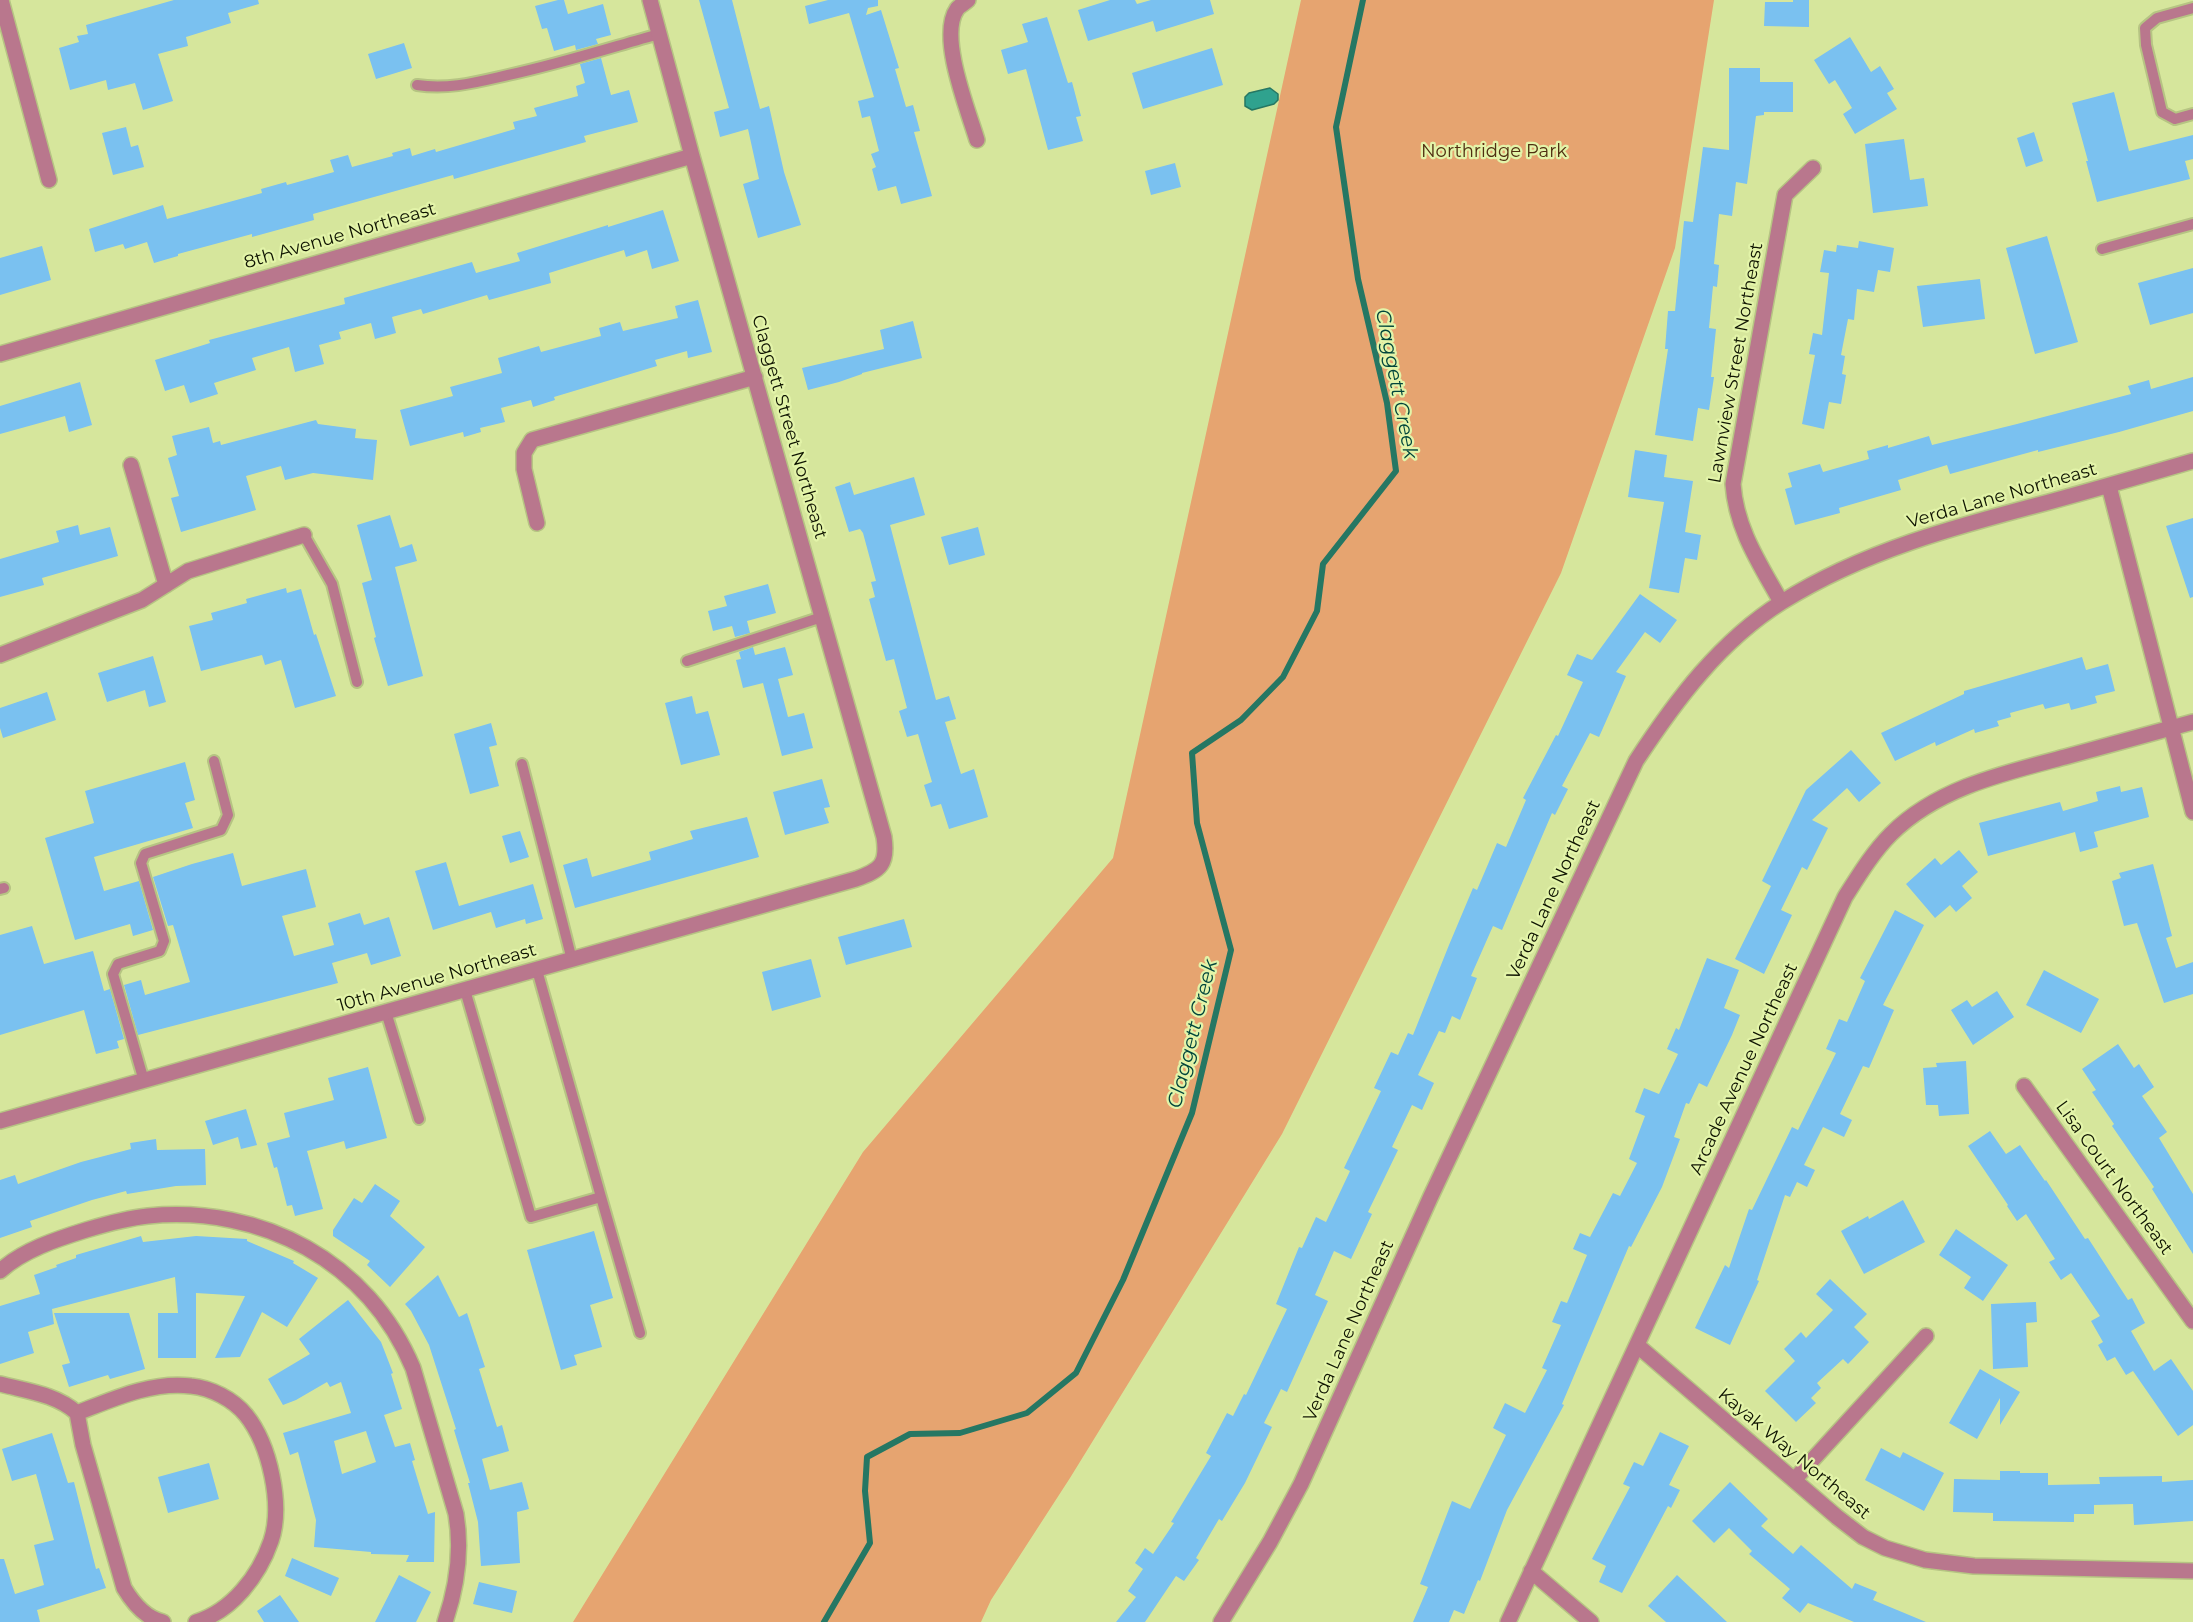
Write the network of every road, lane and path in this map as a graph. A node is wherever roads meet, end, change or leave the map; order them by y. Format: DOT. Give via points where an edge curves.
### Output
graph roads {
  1 [pos="1,0"];
  2 [pos="650,0"];
  3 [pos="968,0"];
  4 [pos="2193,8"];
  5 [pos="659,34"];
  6 [pos="417,86"];
  7 [pos="2193,114"];
  8 [pos="977,140"];
  9 [pos="692,156"];
  10 [pos="1813,168"];
  11 [pos="49,180"];
  12 [pos="2193,224"];
  13 [pos="2102,249"];
  14 [pos="0,354"];
  15 [pos="755,377"];
  16 [pos="2193,461"];
  17 [pos="131,465"];
  18 [pos="2109,486"];
  19 [pos="537,523"];
  20 [pos="304,535"];
  21 [pos="166,585"];
  22 [pos="1781,602"];
  23 [pos="822,617"];
  24 [pos="0,655"];
  25 [pos="687,661"];
  26 [pos="357,682"];
  27 [pos="2193,722"];
  28 [pos="2171,728"];
  29 [pos="214,761"];
  30 [pos="522,764"];
  31 [pos="2193,812"];
  32 [pos="882,865"];
  33 [pos="572,960"];
  34 [pos="537,970"];
  35 [pos="465,990"];
  36 [pos="387,1012"];
  37 [pos="144,1081"];
  38 [pos="2024,1086"];
  39 [pos="419,1119"];
  40 [pos="0,1121"];
  41 [pos="601,1197"];
  42 [pos="0,1271"];
  43 [pos="2193,1322"];
  44 [pos="640,1334"];
  45 [pos="1926,1336"];
  46 [pos="1638,1346"];
  47 [pos="0,1384"];
  48 [pos="77,1413"];
  49 [pos="1794,1479"];
  50 [pos="2193,1570"];
  51 [pos="1531,1571"];
  52 [pos="163,1622"];
  53 [pos="196,1622"];
  54 [pos="445,1622"];
  55 [pos="1221,1622"];
  56 [pos="1508,1622"];
  57 [pos="1591,1622"];
  1 -- 11 [label="street"];
  2 -- 5 [label="street, Claggett Street Northeast"];
  3 -- 8 [label="street" via="957,9 950,32 952,56"];
  4 -- 7 [label="lane" via="2157,18 2145,28 2162,112 2175,119"];
  5 -- 6 [label="lane" via="481,81 439,88"];
  5 -- 9 [label="street, Claggett Street Northeast"];
  9 -- 14 [label="street, 8th Avenue Northeast"];
  9 -- 15 [label="street, Claggett Street Northeast"];
  10 -- 22 [label="street, Lawnview Street Northeast" via="1785,195 1734,477 1734,499 1747,542"];
  12 -- 13 [label="lane"];
  15 -- 19 [label="street" via="532,440 524,453 524,469"];
  15 -- 23 [label="street, Claggett Street Northeast"];
  16 -- 18 [label="street, Verda Lane Northeast"];
  17 -- 21 [label="street"];
  18 -- 22 [label="street, Verda Lane Northeast" via="1945,530 1851,567"];
  18 -- 28 [label="street"];
  20 -- 21 [label="street" via="188,571"];
  20 -- 26 [label="lane" via="332,584"];
  21 -- 24 [label="street" via="142,600"];
  22 -- 55 [label="street, Verda Lane Northeast" via="1723,649 1691,682 1636,761 1431,1196 1301,1484"];
  23 -- 25 [label="lane"];
  23 -- 32 [label="street, Claggett Street Northeast" via="884,837 886,852"];
  27 -- 28 [label="street, Arcade Avenue Northeast"];
  28 -- 31 [label="street"];
  28 -- 46 [label="street, Arcade Avenue Northeast" via="1961,788 1918,811 1891,834 1845,897"];
  29 -- 37 [label="lane" via="228,815 221,830 145,854 141,863 164,941 160,951 118,964 113,974"];
  30 -- 33 [label="lane"];
  32 -- 33 [label="street, 10th Avenue Northeast" via="856,879"];
  33 -- 34 [label="street, 10th Avenue Northeast"];
  34 -- 35 [label="street, 10th Avenue Northeast"];
  34 -- 41 [label="lane"];
  35 -- 36 [label="street, 10th Avenue Northeast"];
  35 -- 41 [label="lane" via="531,1216"];
  36 -- 37 [label="street, 10th Avenue Northeast"];
  36 -- 39 [label="lane"];
  37 -- 40 [label="street, 10th Avenue Northeast"];
  38 -- 43 [label="street, Lisa Court Northeast"];
  41 -- 44 [label="lane"];
  42 -- 54 [label="street" via="23,1255 71,1234 121,1220 173,1214 247,1223 293,1240 337,1267 377,1307 413,1368 456,1514 459,1553 452,1603"];
  45 -- 49 [label="street"];
  46 -- 49 [label="street, Kayak Way Northeast"];
  46 -- 51 [label="street, Arcade Avenue Northeast"];
  47 -- 48 [label="street" via="53,1398"];
  48 -- 52 [label="street" via="82,1445 124,1588 132,1603"];
  48 -- 53 [label="street" via="148,1388 192,1386 207,1389 236,1405 258,1434 275,1498 271,1540 239,1595 209,1618"];
  49 -- 50 [label="street, Kayak Way Northeast" via="1863,1537 1925,1560 1974,1566"];
  51 -- 56 [label="street, Arcade Avenue Northeast"];
  51 -- 57 [label="street"];
}
